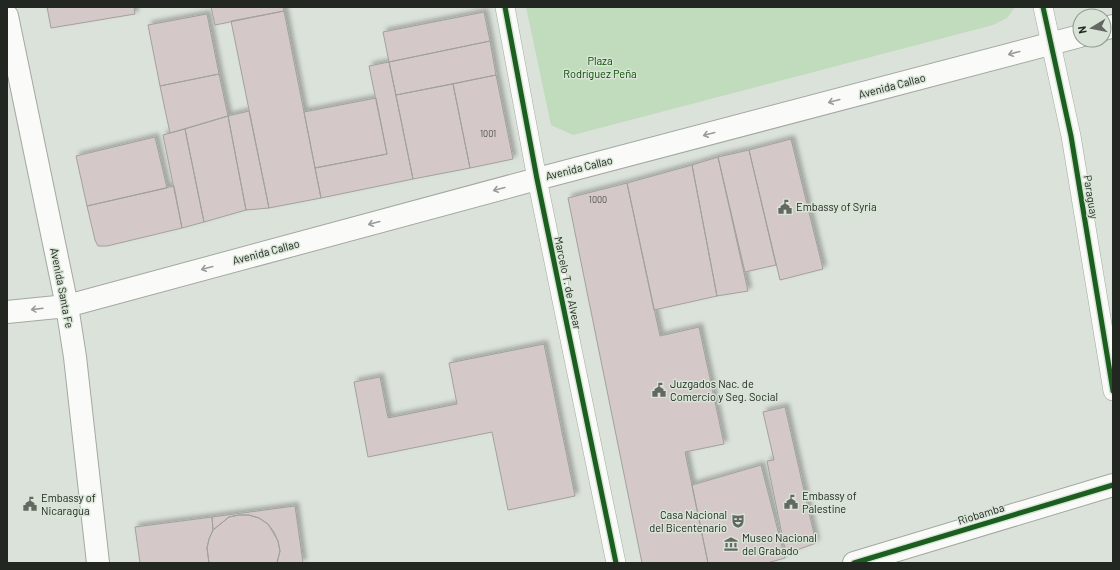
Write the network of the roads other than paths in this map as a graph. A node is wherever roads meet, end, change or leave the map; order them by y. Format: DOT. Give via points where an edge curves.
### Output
graph roads {
  1 [pos="505,7"];
  2 [pos="1043,7"];
  3 [pos="7,16"];
  4 [pos="1072,38"];
  5 [pos="1052,43"];
  6 [pos="537,179"];
  7 [pos="67,306"];
  8 [pos="7,312"];
  9 [pos="1113,391"];
  10 [pos="1113,485"];
  11 [pos="98,563"];
  12 [pos="616,563"];
  13 [pos="854,563"];
  1 -- 6 [label="street, Marcelo T. de Alvear"];
  2 -- 5 [label="street, Paraguay"];
  3 -- 7 [label="main road, Avenida Santa Fe"];
  4 -- 5 [label="main road, Avenida Callao"];
  5 -- 6 [label="main road, Avenida Callao, one-way"];
  5 -- 9 [label="street, Paraguay" via="1071,136"];
  6 -- 7 [label="main road, Avenida Callao, one-way"];
  6 -- 12 [label="street, Marcelo T. de Alvear"];
  7 -- 8 [label="main road, Avenida Callao, one-way"];
  7 -- 11 [label="main road, Avenida Santa Fe"];
  10 -- 13 [label="main road, Riobamba"];
}
